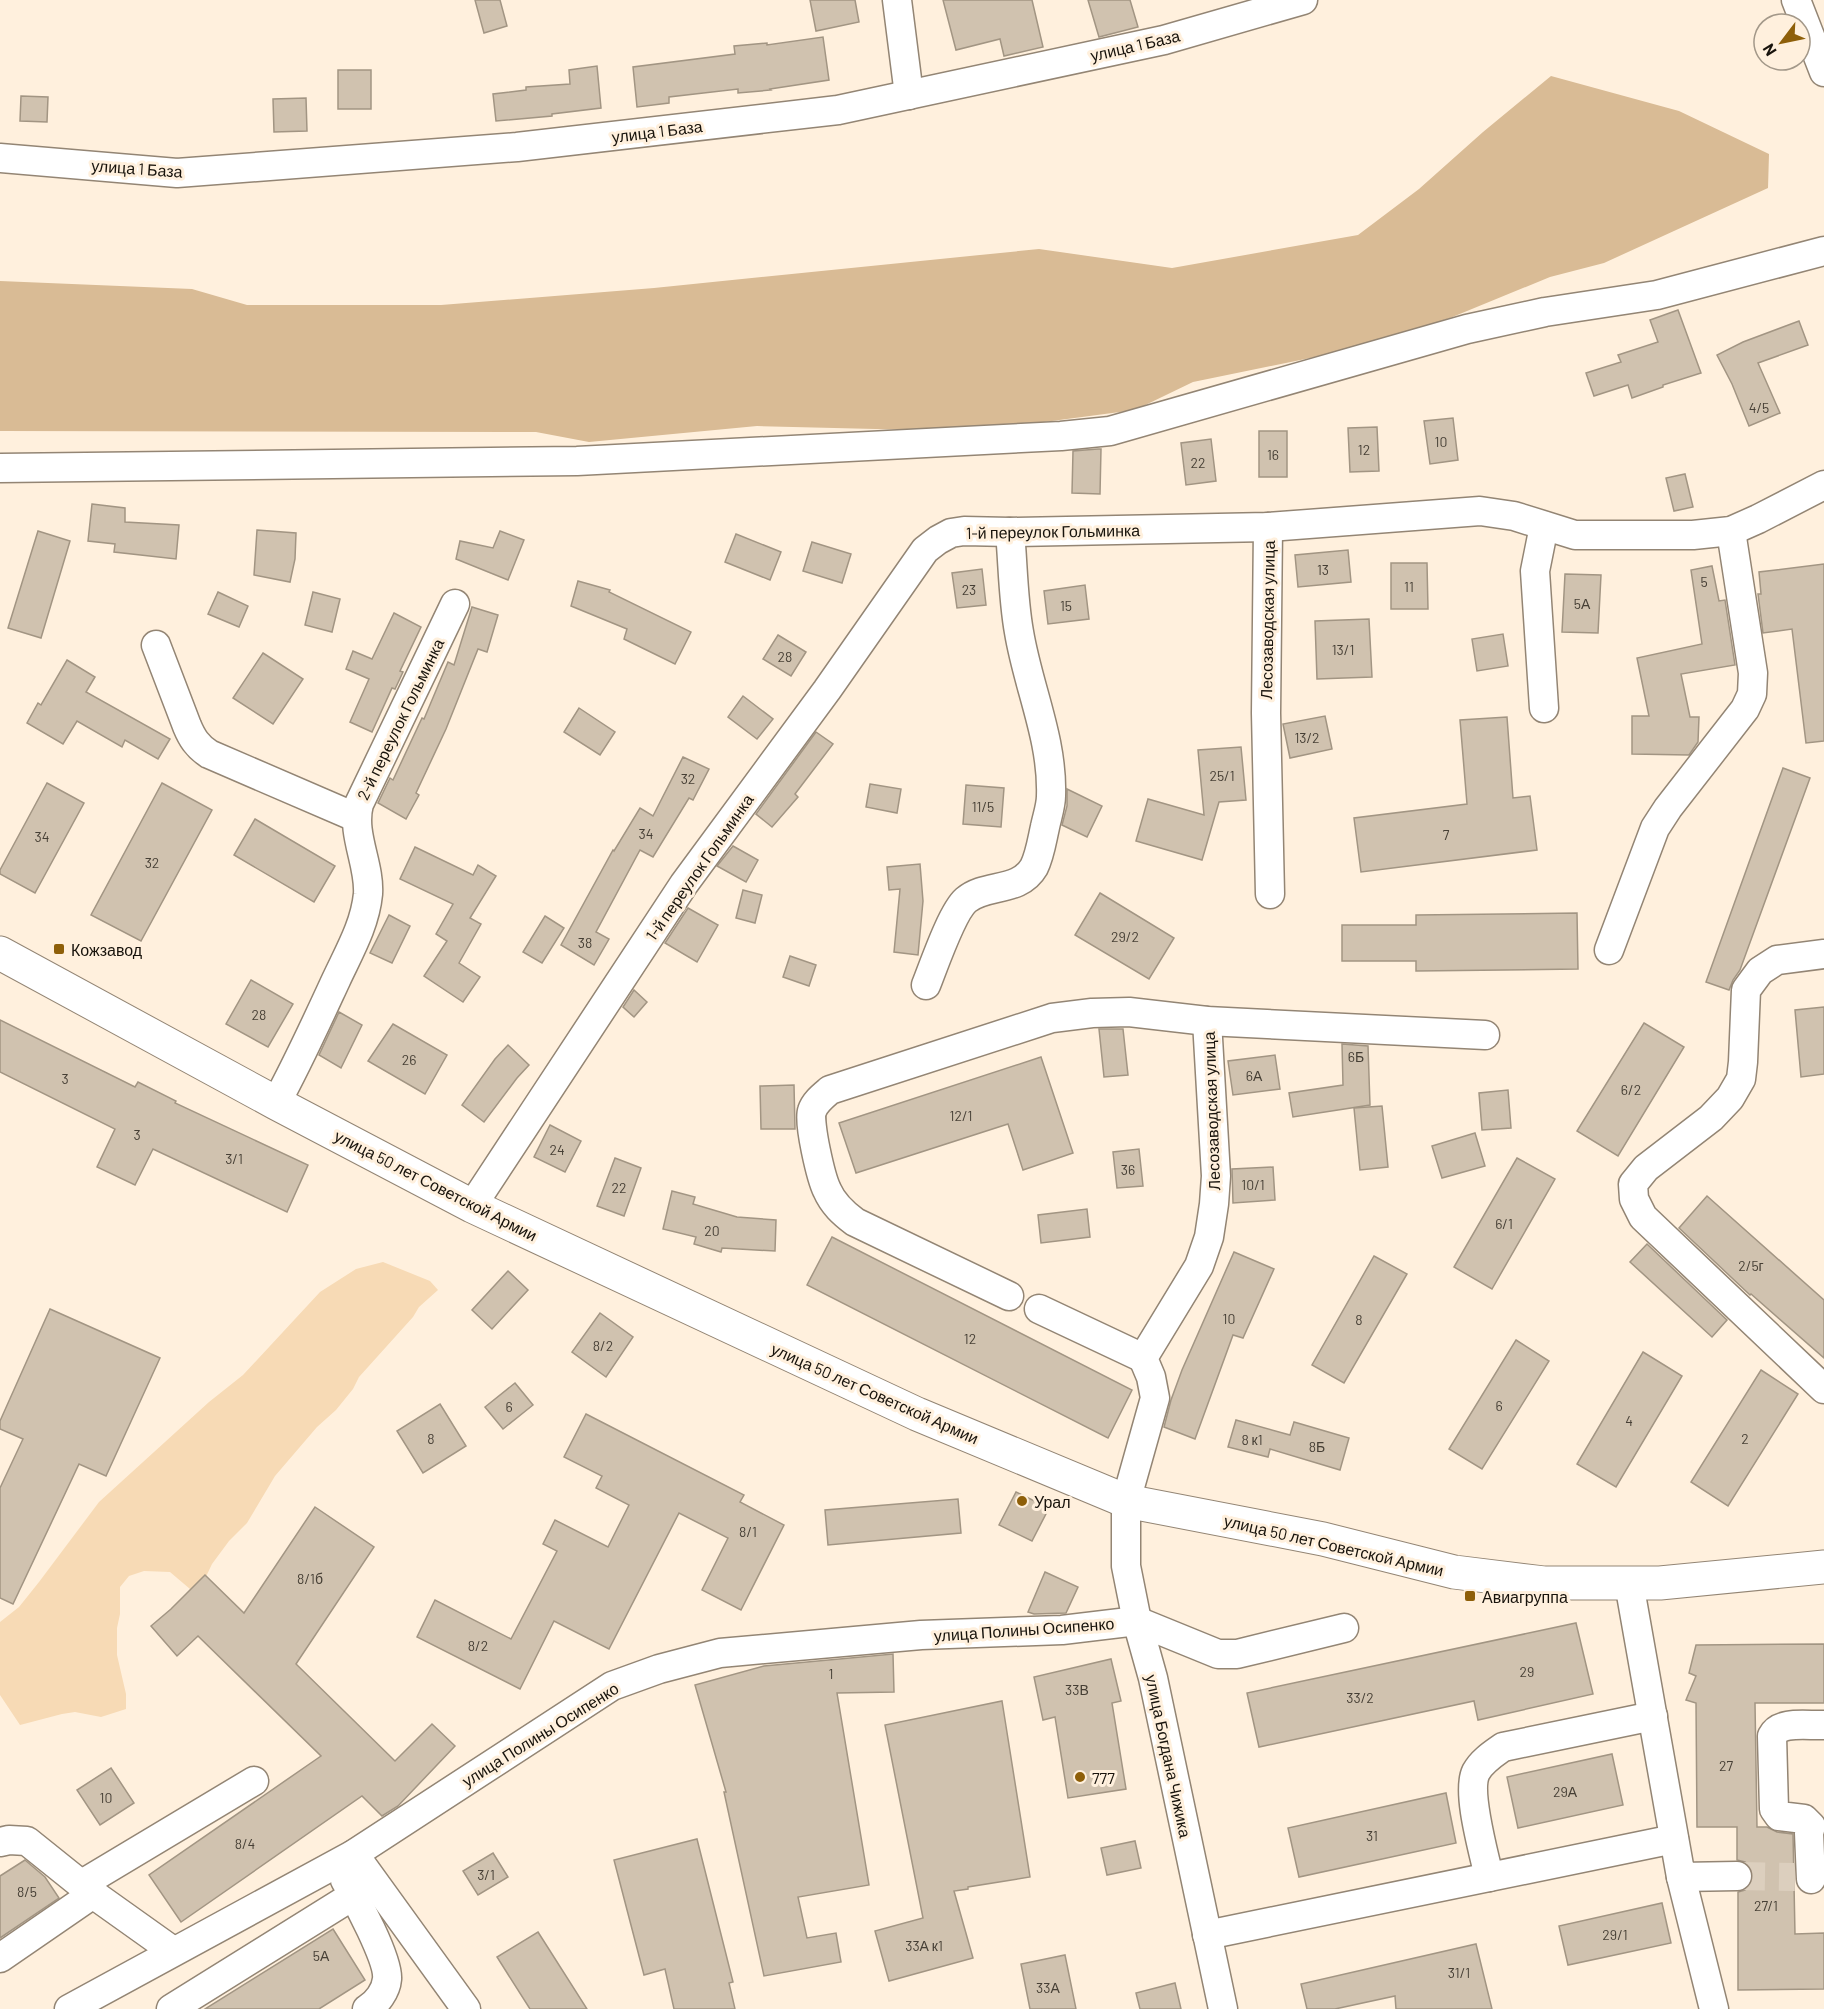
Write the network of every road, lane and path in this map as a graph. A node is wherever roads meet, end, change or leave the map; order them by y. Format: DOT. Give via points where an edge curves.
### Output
graph roads {
  1 [pos="897,0"];
  2 [pos="1303,0"];
  3 [pos="1796,0"];
  4 [pos="1824,72"];
  5 [pos="909,94"];
  6 [pos="0,158"];
  7 [pos="1824,251"];
  8 [pos="0,468"];
  9 [pos="1824,485"];
  10 [pos="1544,526"];
  11 [pos="1268,527"];
  12 [pos="1731,531"];
  13 [pos="1010,532"];
  14 [pos="455,604"];
  15 [pos="156,645"];
  16 [pos="1544,708"];
  17 [pos="355,817"];
  18 [pos="1270,894"];
  19 [pos="1609,950"];
  20 [pos="0,953"];
  21 [pos="1824,954"];
  22 [pos="926,985"];
  23 [pos="1208,1021"];
  24 [pos="1485,1035"];
  25 [pos="276,1103"];
  26 [pos="472,1206"];
  27 [pos="1009,1296"];
  28 [pos="1039,1309"];
  29 [pos="1143,1358"];
  30 [pos="1824,1389"];
  31 [pos="1126,1501"];
  32 [pos="1824,1567"];
  33 [pos="1629,1583"];
  34 [pos="1137,1621"];
  35 [pos="1344,1628"];
  36 [pos="1653,1716"];
  37 [pos="1824,1725"];
  38 [pos="254,1781"];
  39 [pos="1674,1839"];
  40 [pos="0,1842"];
  41 [pos="345,1859"];
  42 [pos="1737,1876"];
  43 [pos="1489,1877"];
  44 [pos="1681,1877"];
  45 [pos="1810,1879"];
  46 [pos="88,1889"];
  47 [pos="354,1895"];
  48 [pos="1207,1935"];
  49 [pos="173,1951"];
  50 [pos="0,1958"];
  51 [pos="69,2009"];
  52 [pos="171,2009"];
  53 [pos="368,2009"];
  54 [pos="466,2009"];
  55 [pos="1223,2009"];
  56 [pos="1714,2009"];
  1 -- 5 [label="street"];
  2 -- 5 [label="street, улица 1 База" via="1164,40"];
  3 -- 4 [label="street"];
  5 -- 6 [label="street, улица 1 База" via="838,110 517,147 177,173"];
  7 -- 8 [label="street" via="1657,295 1467,329 1110,431 577,461"];
  9 -- 12 [label="street, 1-й переулок Гольминка"];
  10 -- 11 [label="street, 1-й переулок Гольминка" via="1480,511"];
  10 -- 12 [label="street, 1-й переулок Гольминка" via="1575,535 1693,535"];
  10 -- 16 [label="street" via="1535,571"];
  11 -- 13 [label="street, 1-й переулок Гольминка"];
  11 -- 18 [label="street, Лесозаводская улица" via="1266,713"];
  12 -- 19 [label="street" via="1753,673 1752,694 1745,709 1654,828"];
  13 -- 22 [label="street" via="1018,630 1040,716 1051,798 1034,867 1010,886 969,897 958,907"];
  13 -- 26 [label="street, 1-й переулок Гольминка" via="951,533 925,550 684,884"];
  14 -- 17 [label="street, 2-й переулок Гольминка"];
  15 -- 17 [label="street" via="192,738 200,748"];
  17 -- 25 [label="street, 2-й переулок Гольминка" via="368,894 361,925"];
  20 -- 25 [label="main road, улица 50 лет Советской Армии"];
  21 -- 30 [label="street" via="1777,960 1760,971 1746,990 1741,1079 1730,1098 1712,1118 1646,1168 1634,1184 1634,1199 1643,1217"];
  23 -- 24 [label="street"];
  23 -- 27 [label="street" via="1129,1012 1052,1018 830,1090 819,1099 810,1122 826,1190 838,1208 855,1222"];
  23 -- 29 [label="street, Лесозаводская улица" via="1216,1176 1209,1237 1199,1266"];
  25 -- 26 [label="main road, улица 50 лет Советской Армии"];
  26 -- 31 [label="main road, улица 50 лет Советской Армии" via="917,1414"];
  28 -- 29 [label="street"];
  29 -- 31 [label="street" via="1155,1398"];
  31 -- 33 [label="main road, улица 50 лет Советской Армии" via="1323,1539 1454,1572 1544,1583"];
  31 -- 34 [label="street, улица Богдана Чижика" via="1126,1566"];
  32 -- 33 [label="main road, улица 50 лет Советской Армии"];
  33 -- 36 [label="street"];
  34 -- 35 [label="street" via="1218,1654 1237,1654"];
  34 -- 41 [label="street, улица Полины Осипенко" via="1062,1630 921,1635 720,1653 659,1669 612,1686"];
  34 -- 48 [label="street, улица Богдана Чижика" via="1153,1678"];
  36 -- 39 [label="street"];
  36 -- 43 [label="street" via="1503,1747 1487,1758 1476,1772 1472,1792"];
  37 -- 45 [label="street" via="1782,1726 1772,1736 1774,1809 1779,1816 1804,1819 1810,1826"];
  38 -- 46 [label="street"];
  39 -- 43 [label="street"];
  39 -- 44 [label="street"];
  40 -- 46 [label="street" via="27,1841"];
  41 -- 47 [label="street"];
  41 -- 49 [label="street, улица Полины Осипенко"];
  41 -- 54 [label="street"];
  42 -- 44 [label="street"];
  43 -- 48 [label="street"];
  44 -- 56 [label="street"];
  46 -- 49 [label="street"];
  46 -- 50 [label="street"];
  47 -- 52 [label="street"];
  47 -- 53 [label="street" via="384,1961 387,1977 385,1989"];
  48 -- 55 [label="street, улица Богдана Чижика"];
  49 -- 51 [label="street, улица Полины Осипенко"];
}
